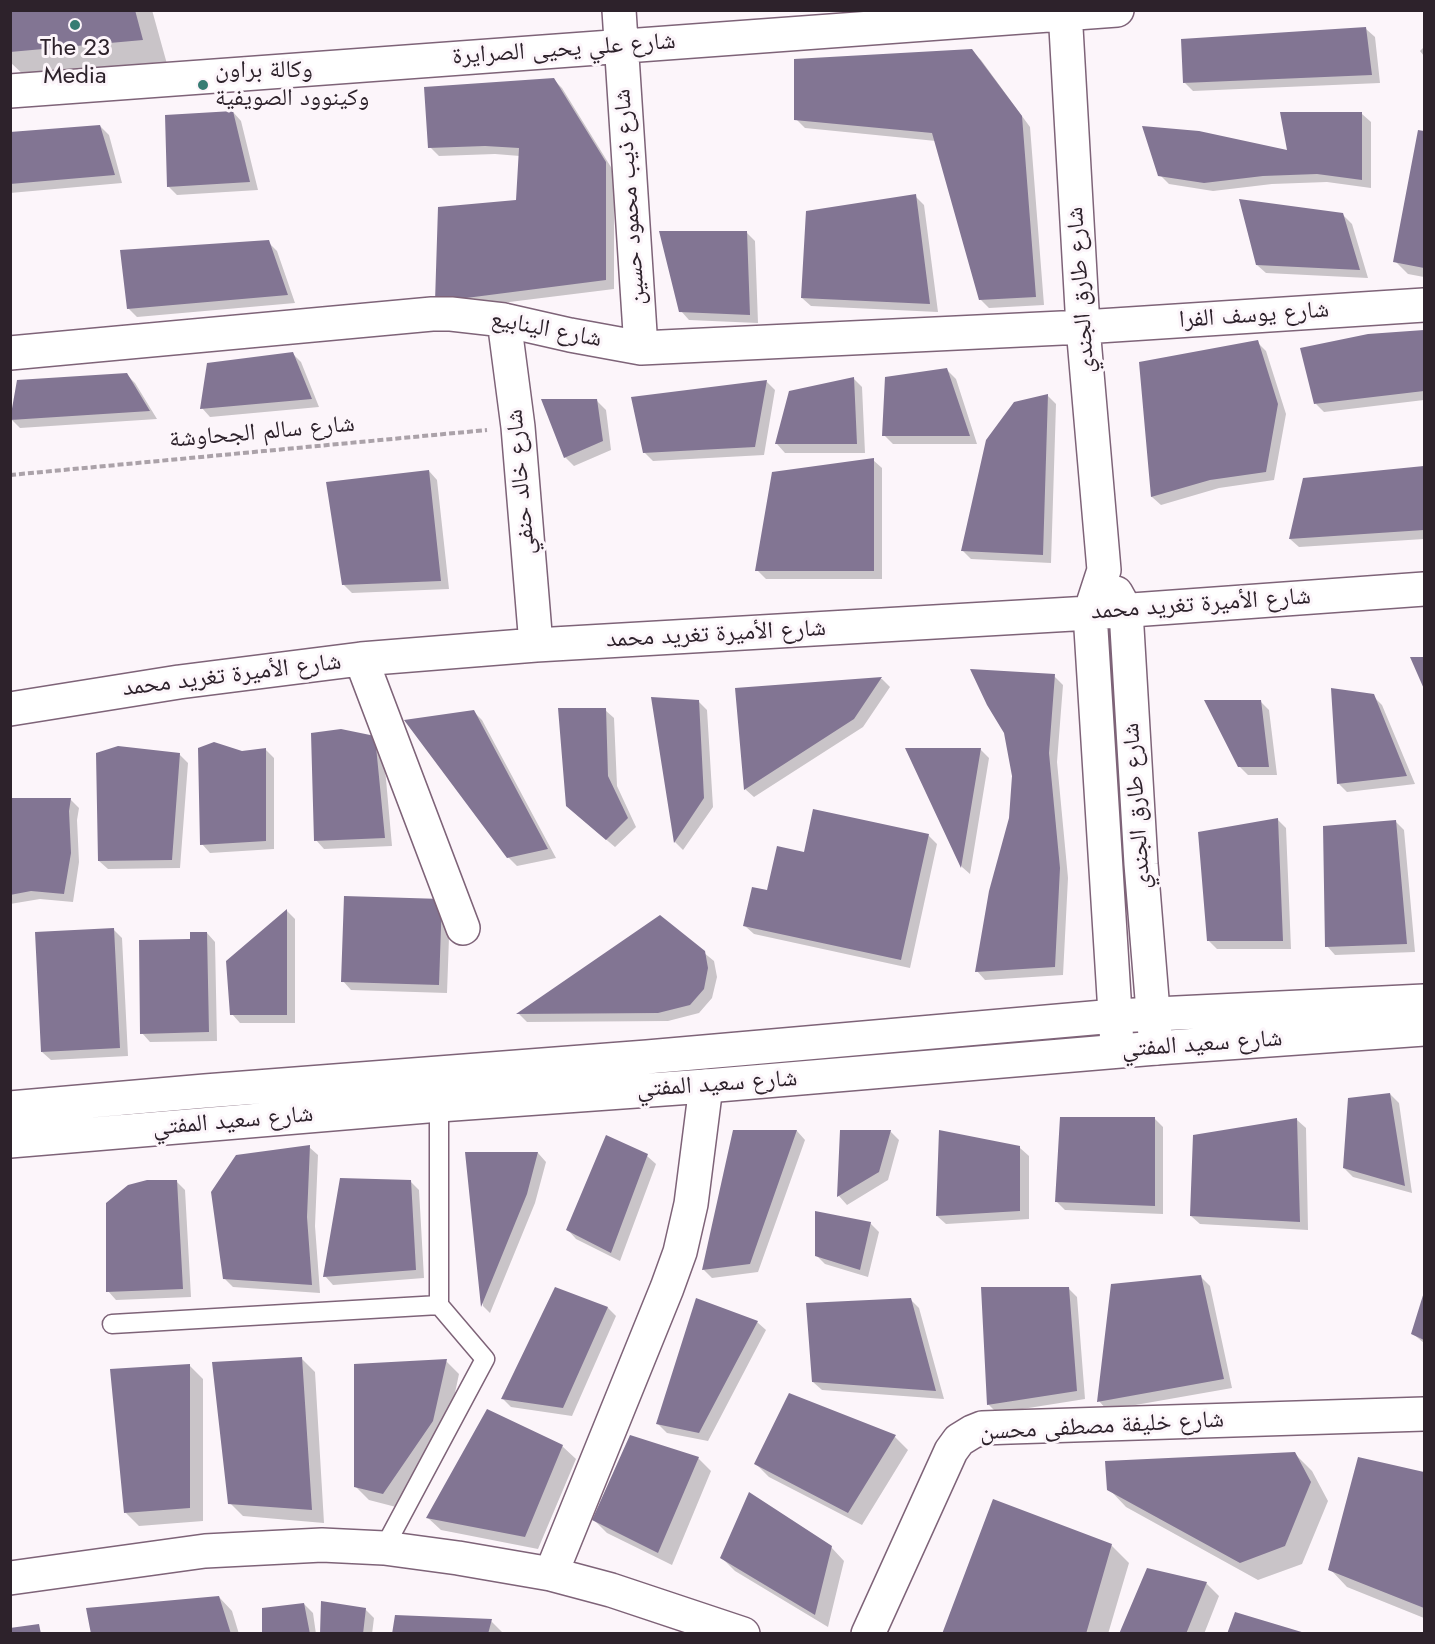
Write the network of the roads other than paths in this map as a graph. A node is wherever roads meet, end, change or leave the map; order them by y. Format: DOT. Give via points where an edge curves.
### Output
graph roads {
  1 [pos="619,10"];
  2 [pos="1086,12"];
  3 [pos="620,46"];
  4 [pos="10,91"];
  5 [pos="1425,305"];
  6 [pos="504,320"];
  7 [pos="1083,327"];
  8 [pos="641,348"];
  9 [pos="10,353"];
  10 [pos="1104,570"];
  11 [pos="1425,589"];
  12 [pos="1126,610"];
  13 [pos="1090,613"];
  14 [pos="536,645"];
  15 [pos="361,659"];
  16 [pos="10,709"];
  17 [pos="1141,864"];
  18 [pos="1106,866"];
  19 [pos="463,928"];
  20 [pos="1425,1001"];
  21 [pos="1153,1014"];
  22 [pos="1115,1016"];
  23 [pos="1425,1029"];
  24 [pos="1156,1048"];
  25 [pos="1117,1052"];
  26 [pos="706,1086"];
  27 [pos="440,1105"];
  28 [pos="10,1108"];
  29 [pos="10,1141"];
  30 [pos="440,1305"];
  31 [pos="112,1324"];
  32 [pos="1425,1414"];
  33 [pos="384,1548"];
  34 [pos="550,1574"];
  35 [pos="10,1578"];
  36 [pos="661,1621"];
  37 [pos="743,1634"];
  38 [pos="868,1634"];
  1 -- 3 [label="street, شارع ذيب محمود حسين"];
  2 -- 3 [label="street, شارع علي يحيى الصرايرة"];
  2 -- 7 [label="street, شارع طارق الجندي"];
  3 -- 4 [label="street, شارع علي يحيى الصرايرة"];
  3 -- 8 [label="street, شارع ذيب محمود حسين"];
  5 -- 7 [label="street, شارع يوسف الفرا"];
  6 -- 8 [label="street, شارع الينابيع"];
  6 -- 9 [label="street, شارع الينابيع" via="432,314"];
  6 -- 14 [label="street, شارع خالد حنفي" via="518,427"];
  7 -- 8 [label="street, شارع الينابيع"];
  7 -- 10 [label="street, شارع طارق الجندي"];
  10 -- 12 [label="street, شارع طارق الجندي"];
  10 -- 13 [label="street, شارع طارق الجندي"];
  11 -- 12 [label="street, شارع الأميرة تغريد محمد"];
  12 -- 13 [label="street, شارع الأميرة تغريد محمد"];
  12 -- 17 [label="street, شارع طارق الجندي"];
  13 -- 14 [label="street, شارع الأميرة تغريد محمد"];
  13 -- 18 [label="street, شارع طارق الجندي"];
  14 -- 15 [label="street, شارع الأميرة تغريد محمد"];
  15 -- 16 [label="street, شارع الأميرة تغريد محمد"];
  15 -- 19 [label="street"];
  17 -- 18 [label="street"];
  17 -- 21 [label="street, شارع طارق الجندي"];
  18 -- 22 [label="street, شارع طارق الجندي"];
  20 -- 21 [label="street, شارع سعيد المفتي"];
  21 -- 22 [label="street, شارع سعيد المفتي"];
  21 -- 24 [label="street, شارع طارق الجندي"];
  22 -- 25 [label="street, شارع طارق الجندي"];
  22 -- 28 [label="street, شارع سعيد المفتي"];
  23 -- 24 [label="street, شارع سعيد المفتي"];
  24 -- 25 [label="street, شارع سعيد المفتي"];
  25 -- 26 [label="street, شارع سعيد المفتي"];
  26 -- 27 [label="street, شارع سعيد المفتي"];
  26 -- 34 [label="street" via="696,1170 680,1252"];
  27 -- 29 [label="street, شارع سعيد المفتي"];
  27 -- 30 [label="lane"];
  30 -- 31 [label="lane"];
  30 -- 33 [label="lane" via="484,1359"];
  32 -- 38 [label="street, شارع خليفة مصطفى محسن" via="982,1428 959,1440 951,1451"];
  33 -- 34 [label="street"];
  33 -- 35 [label="street" via="322,1545 216,1550"];
  34 -- 36 [label="street" via="611,1590"];
  36 -- 37 [label="street"];
}
